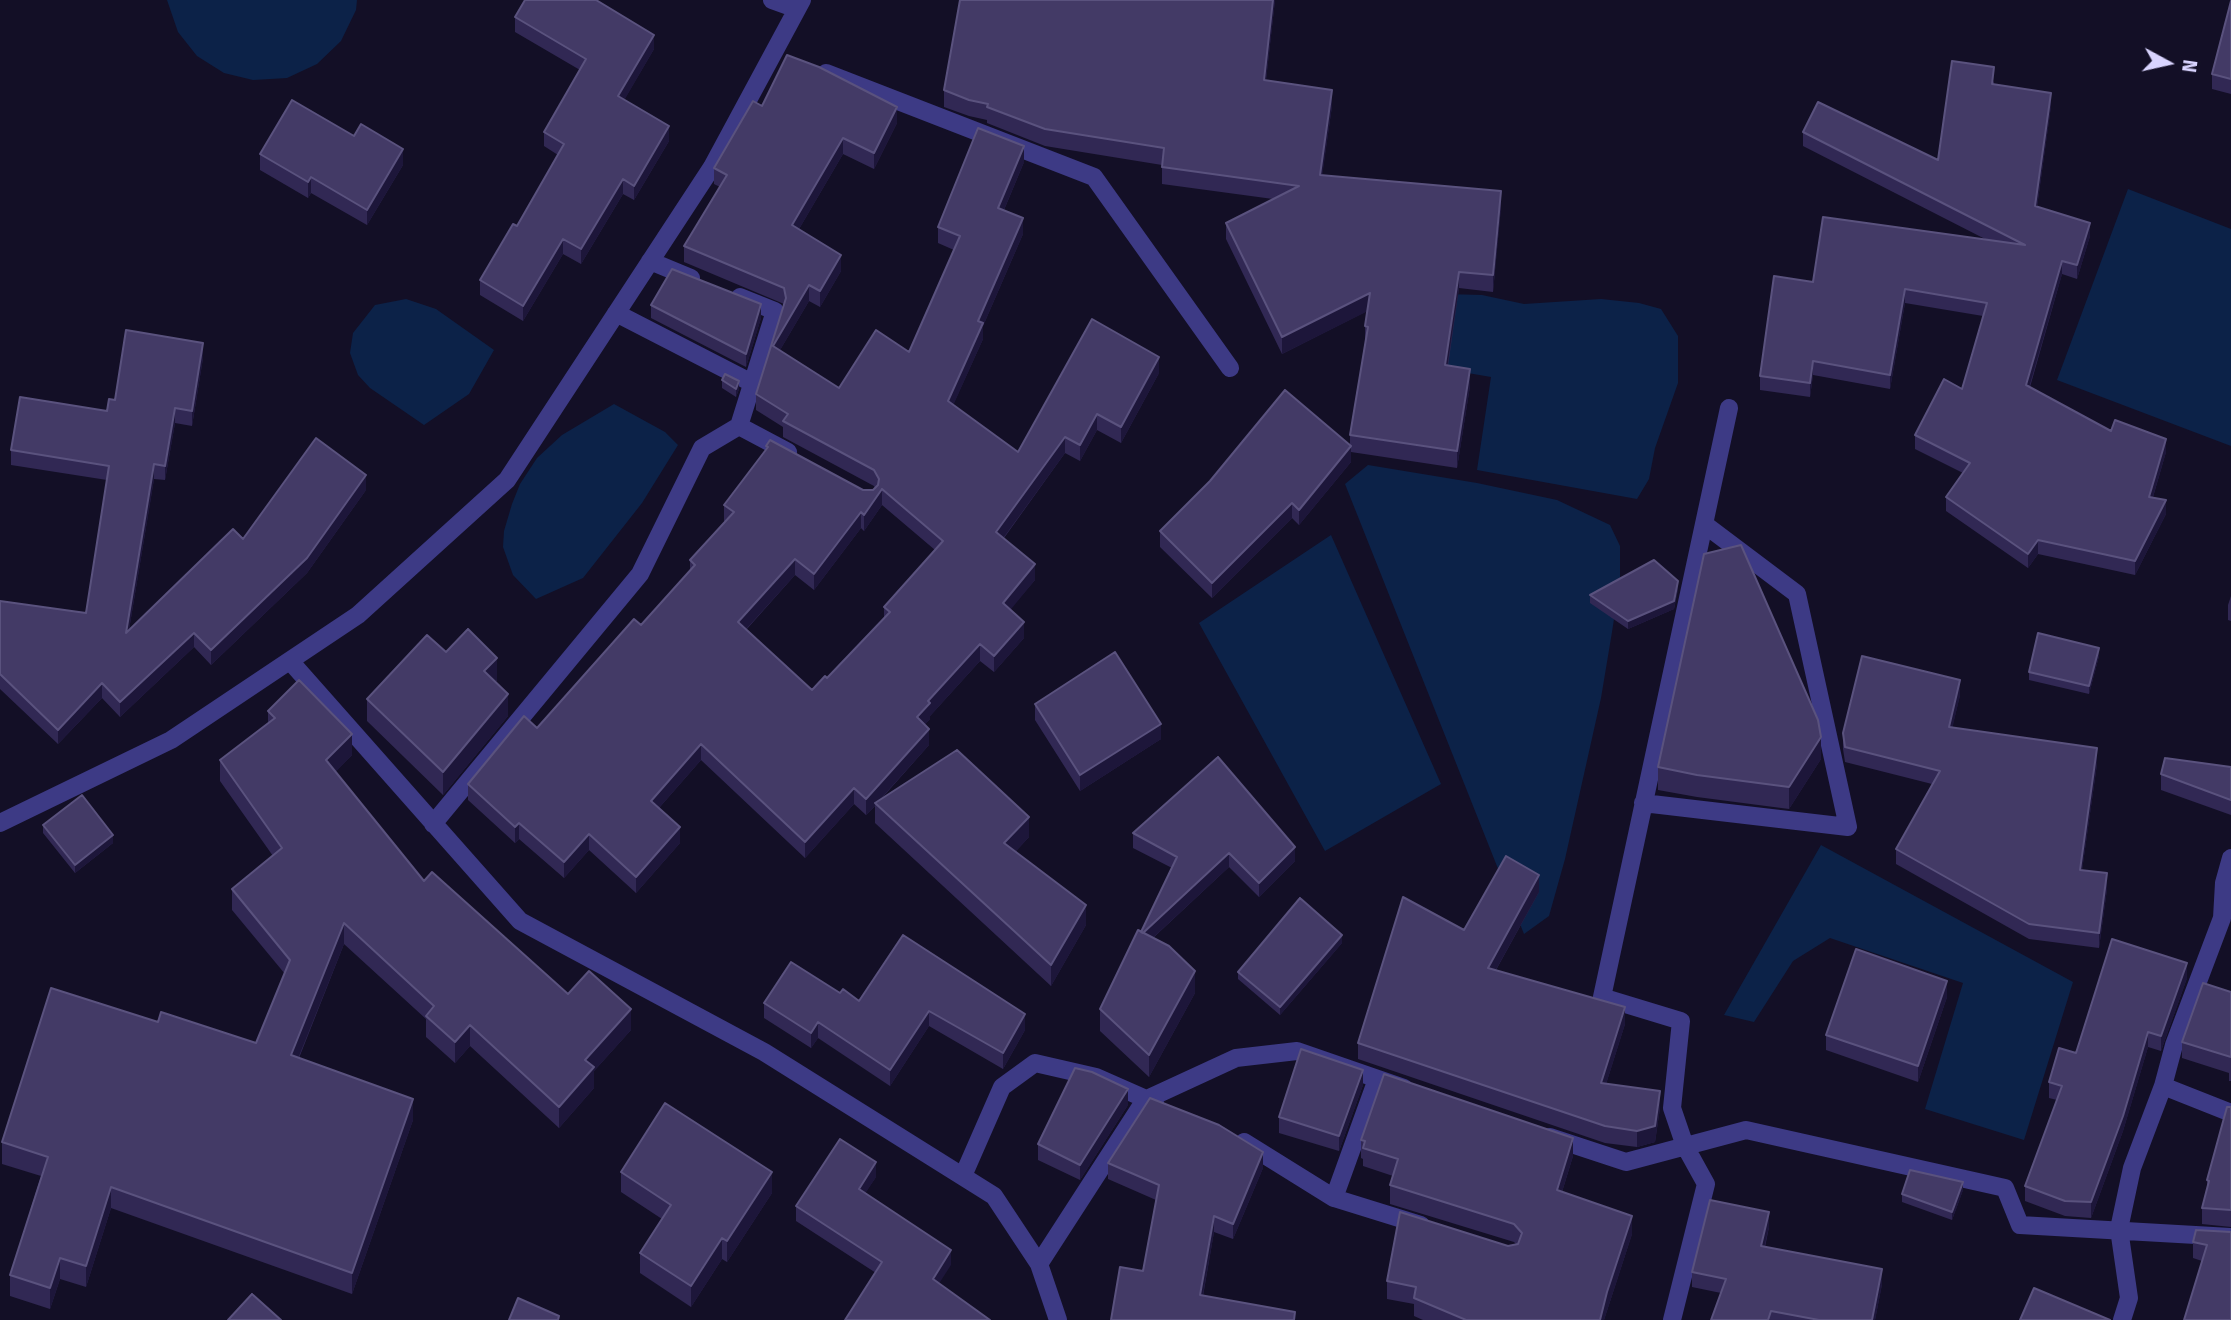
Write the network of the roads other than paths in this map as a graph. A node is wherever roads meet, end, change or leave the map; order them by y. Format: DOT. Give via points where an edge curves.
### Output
graph roads {
  1 [pos="772,0"];
  2 [pos="800,4"];
  3 [pos="812,68"];
  4 [pos="650,261"];
  5 [pos="616,313"];
  6 [pos="1230,368"];
  7 [pos="752,383"];
  8 [pos="1729,408"];
  9 [pos="739,426"];
  10 [pos="798,458"];
  11 [pos="1704,524"];
  12 [pos="290,661"];
  13 [pos="1643,803"];
  14 [pos="0,823"];
  15 [pos="433,824"];
  16 [pos="2231,858"];
  17 [pos="2227,920"];
  18 [pos="1377,1079"];
  19 [pos="2163,1086"];
  20 [pos="1416,1092"];
  21 [pos="1145,1100"];
  22 [pos="1168,1108"];
  23 [pos="2231,1113"];
  24 [pos="1224,1130"];
  25 [pos="1534,1131"];
  26 [pos="1685,1146"];
  27 [pos="963,1176"];
  28 [pos="1334,1198"];
  29 [pos="1435,1229"];
  30 [pos="2119,1229"];
  31 [pos="2231,1237"];
  32 [pos="1039,1264"];
  33 [pos="1058,1320"];
  34 [pos="1672,1320"];
  35 [pos="2122,1320"];
  1 -- 2 [label="street"];
  2 -- 4 [label="street" via="780,55"];
  3 -- 6 [label="street" via="1094,177"];
  4 -- 5 [label="street"];
  4 -- 7 [label="street" via="775,312"];
  5 -- 7 [label="street"];
  5 -- 12 [label="street" via="507,480 358,615"];
  7 -- 9 [label="street"];
  8 -- 11 [label="street"];
  9 -- 10 [label="street"];
  9 -- 15 [label="street" via="702,448 640,574"];
  11 -- 13 [label="street"];
  11 -- 13 [label="street" via="1797,594 1848,827"];
  12 -- 14 [label="street" via="171,740"];
  12 -- 15 [label="street"];
  13 -- 26 [label="street" via="1602,998 1681,1021 1672,1108"];
  15 -- 27 [label="street" via="520,921 764,1052"];
  16 -- 17 [label="street" via="2224,883"];
  17 -- 19 [label="street" via="2174,1045"];
  18 -- 20 [label="street"];
  18 -- 21 [label="street" via="1297,1051 1237,1058"];
  18 -- 28 [label="street"];
  19 -- 23 [label="street"];
  19 -- 30 [label="street" via="2132,1168"];
  21 -- 22 [label="street"];
  21 -- 27 [label="street" via="1096,1077 1035,1063 1002,1087"];
  21 -- 32 [label="street"];
  24 -- 28 [label="street"];
  25 -- 26 [label="street" via="1626,1162"];
  26 -- 30 [label="street" via="1746,1130 2005,1188 2020,1225"];
  26 -- 34 [label="street" via="1706,1184"];
  27 -- 32 [label="street" via="994,1196"];
  28 -- 29 [label="street"];
  30 -- 31 [label="street"];
  30 -- 35 [label="street" via="2129,1298"];
  32 -- 33 [label="street"];
}
